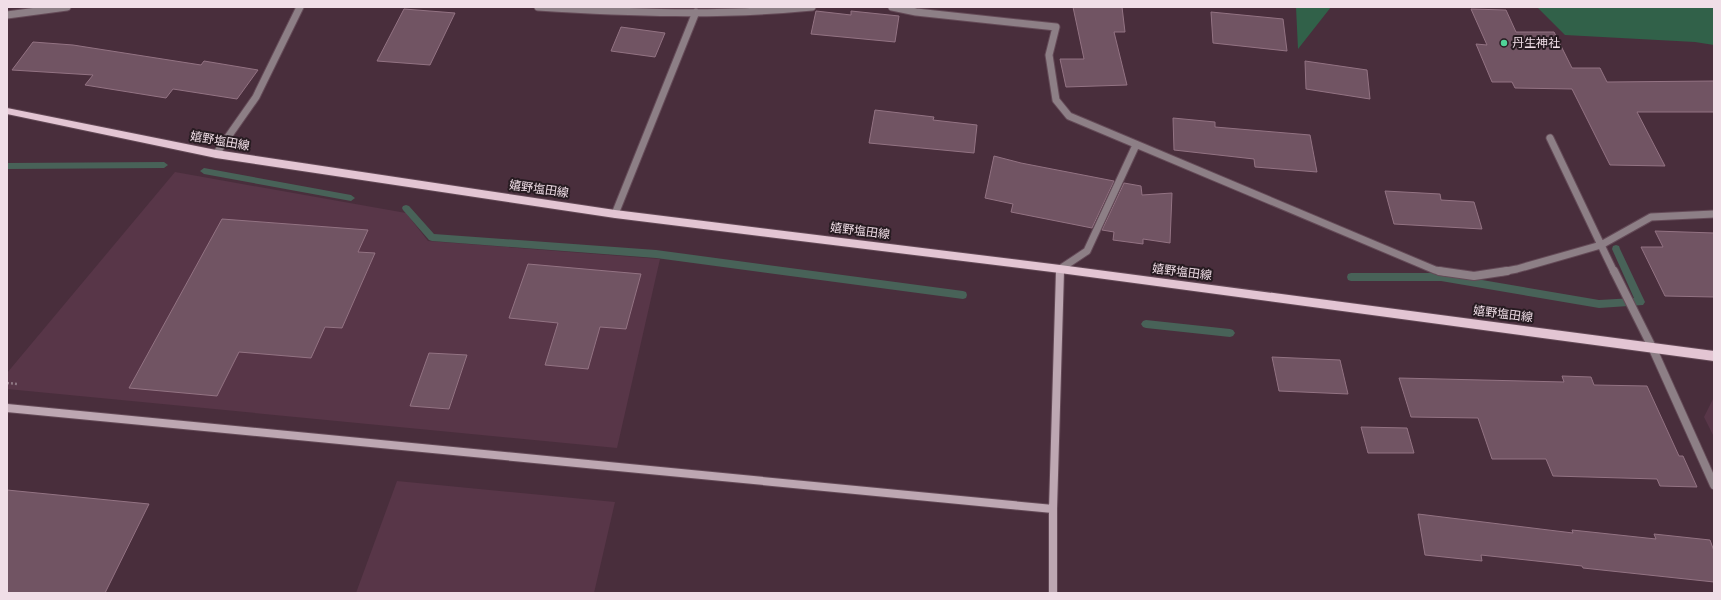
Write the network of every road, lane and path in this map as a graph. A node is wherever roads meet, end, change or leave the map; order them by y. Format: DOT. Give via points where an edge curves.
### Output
graph roads {
  1 [pos="67,7"];
  2 [pos="300,7"];
  3 [pos="538,7"];
  4 [pos="812,7"];
  5 [pos="892,7"];
  6 [pos="696,12"];
  7 [pos="7,15"];
  8 [pos="7,111"];
  9 [pos="1550,138"];
  10 [pos="1136,145"];
  11 [pos="216,154"];
  12 [pos="615,214"];
  13 [pos="1714,214"];
  14 [pos="1601,245"];
  15 [pos="1060,269"];
  16 [pos="1652,347"];
  17 [pos="1714,356"];
  18 [pos="7,383"];
  19 [pos="18,384"];
  20 [pos="7,408"];
  21 [pos="1714,484"];
  22 [pos="1053,509"];
  23 [pos="1053,593"];
  1 -- 7 [label="street"];
  2 -- 11 [label="street" via="256,97"];
  3 -- 6 [label="street" via="599,12"];
  4 -- 6 [label="street"];
  5 -- 10 [label="street" via="916,12 1056,27 1049,55 1056,100 1069,116"];
  6 -- 12 [label="street"];
  8 -- 11 [label="main road, 嬉野塩田線"];
  9 -- 14 [label="street"];
  10 -- 14 [label="street" via="1435,270 1474,276 1510,270"];
  10 -- 15 [label="street" via="1087,252"];
  11 -- 12 [label="main road, 嬉野塩田線"];
  12 -- 15 [label="main road, 嬉野塩田線"];
  13 -- 14 [label="street" via="1651,217"];
  14 -- 16 [label="street"];
  15 -- 16 [label="main road, 嬉野塩田線"];
  15 -- 22 [label="street"];
  16 -- 17 [label="main road, 嬉野塩田線"];
  16 -- 21 [label="street"];
  18 -- 19 [label="path"];
  20 -- 22 [label="street"];
  22 -- 23 [label="street"];
}
